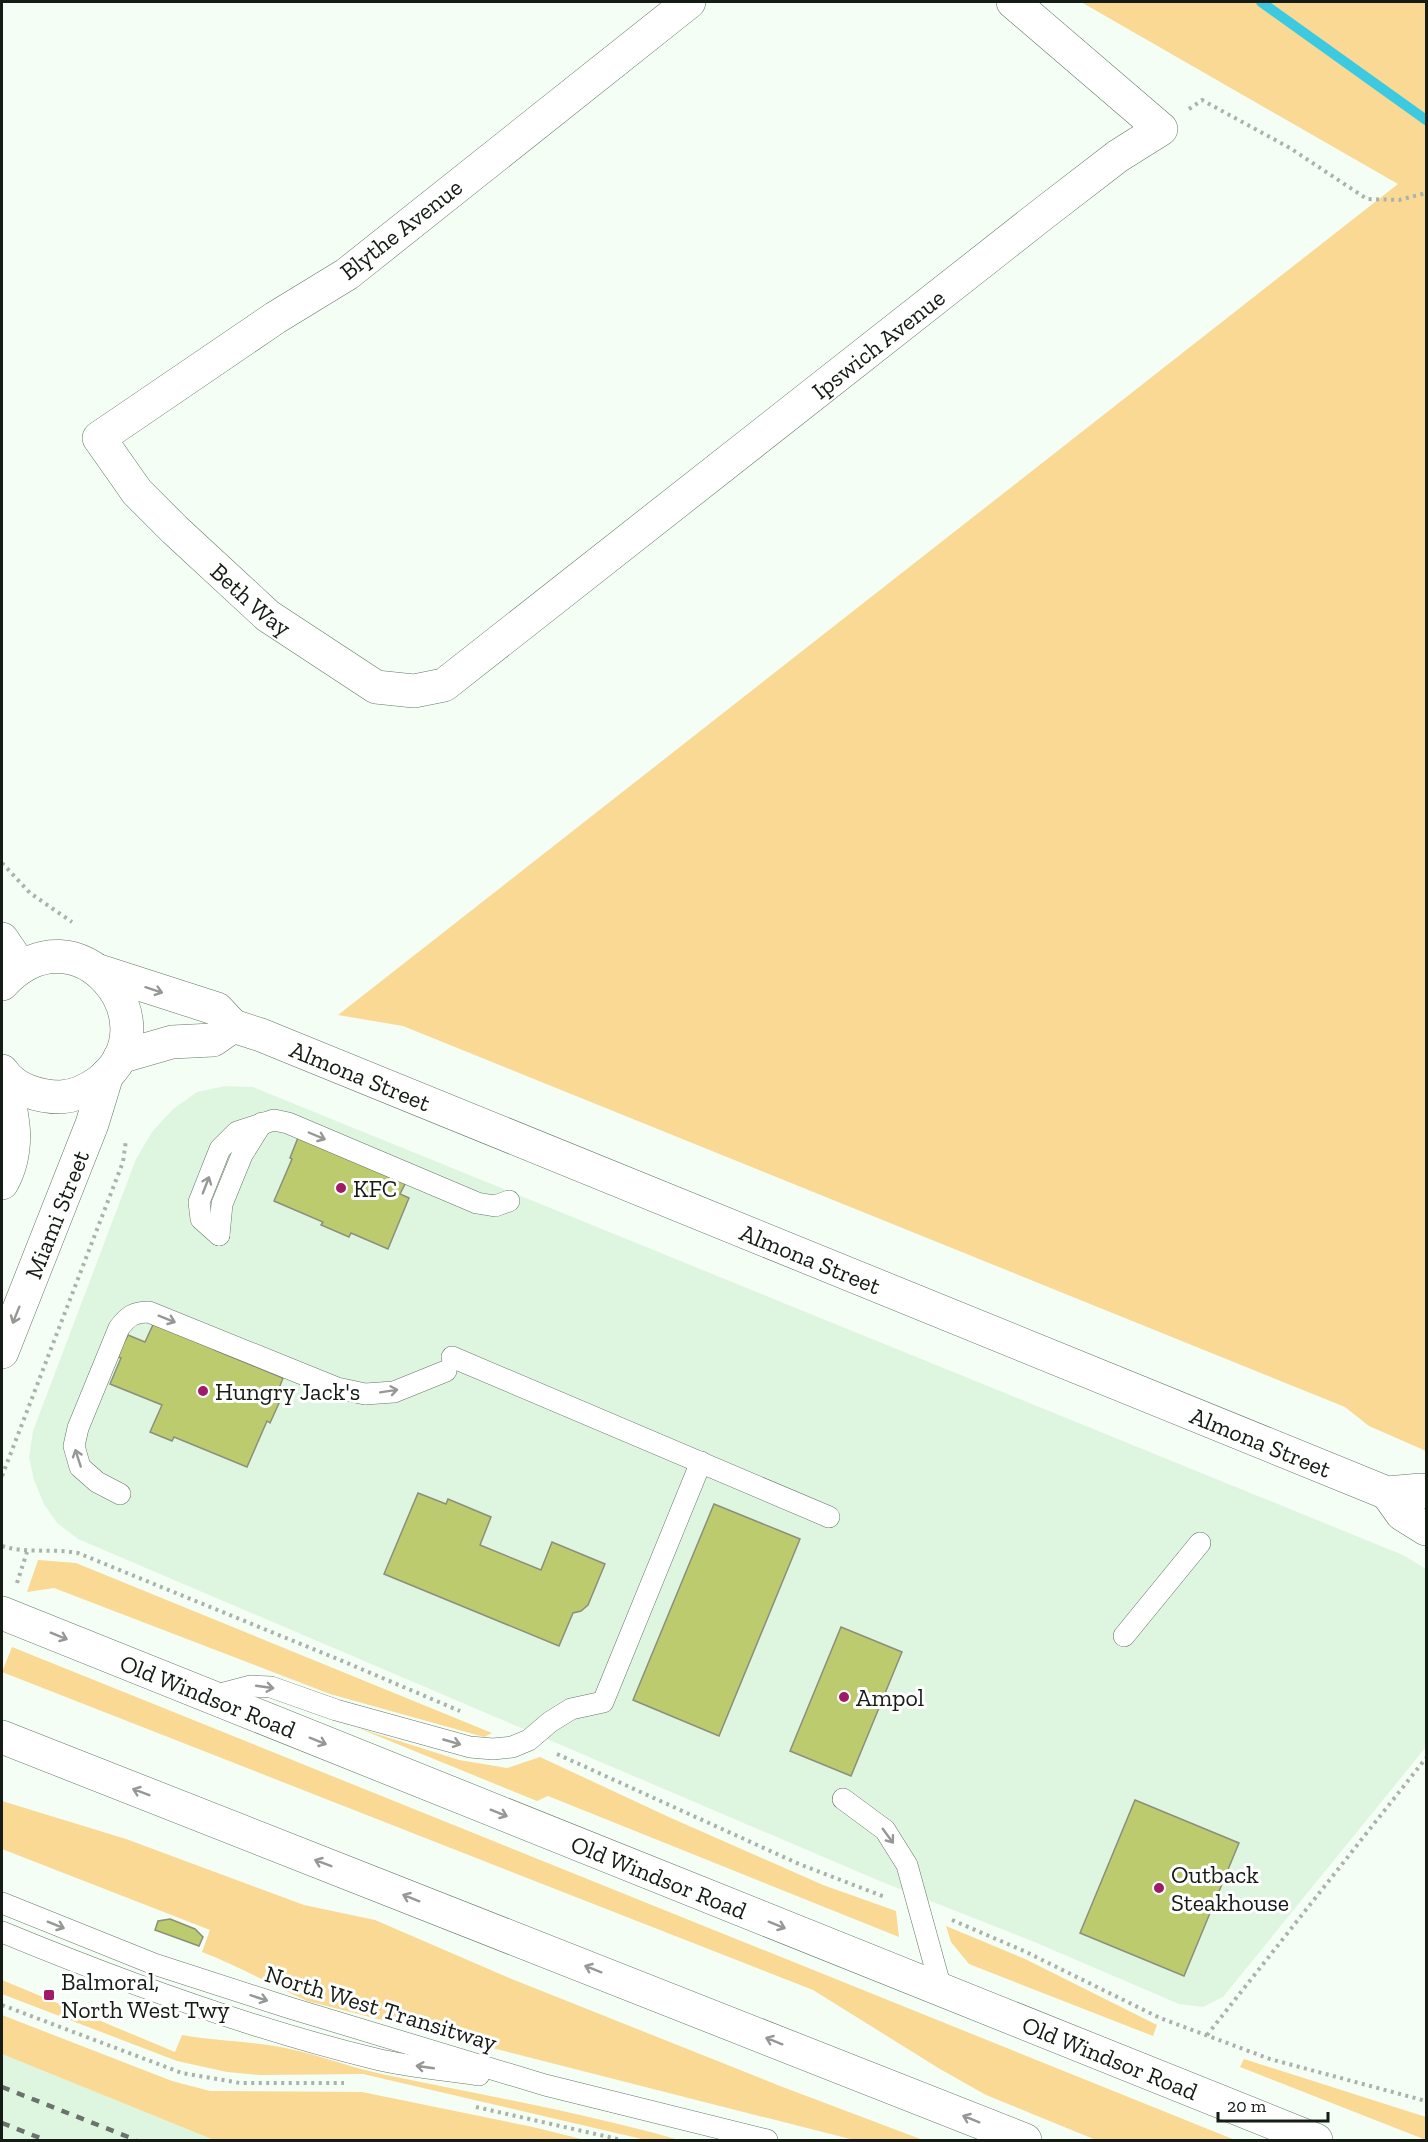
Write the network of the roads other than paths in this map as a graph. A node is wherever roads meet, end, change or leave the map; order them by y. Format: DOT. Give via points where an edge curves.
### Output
graph roads {
  1 [pos="689,2"];
  2 [pos="1013,2"];
  3 [pos="99,438"];
  4 [pos="444,685"];
  5 [pos="2,939"];
  6 [pos="99,971"];
  7 [pos="11,975"];
  8 [pos="233,1026"];
  9 [pos="114,1066"];
  10 [pos="2,1072"];
  11 [pos="2,1183"];
  12 [pos="509,1201"];
  13 [pos="219,1235"];
  14 [pos="2,1352"];
  15 [pos="701,1462"];
  16 [pos="1426,1492"];
  17 [pos="1387,1493"];
  18 [pos="120,1494"];
  19 [pos="829,1517"];
  20 [pos="1426,1528"];
  21 [pos="1200,1543"];
  22 [pos="8,1601"];
  23 [pos="1124,1636"];
  24 [pos="208,1697"];
  25 [pos="2,1737"];
  26 [pos="843,1798"];
  27 [pos="2,1903"];
  28 [pos="2,1932"];
  29 [pos="942,1992"];
  30 [pos="545,2085"];
  31 [pos="767,2140"];
  32 [pos="1025,2140"];
  33 [pos="1316,2140"];
  1 -- 3 [label="main road, Blythe Avenue" via="347,274 275,318"];
  2 -- 4 [label="main road, Ipswich Avenue" via="1161,129 1118,156 1044,213"];
  3 -- 4 [label="main road, Beth Way" via="137,492 268,616 376,687 414,691"];
  5 -- 7 [label="main road"];
  6 -- 7 [label="main road, Almona Street" via="81,961 61,957 40,959"];
  6 -- 8 [label="main road, Almona Street, one-way" via="217,1009"];
  6 -- 9 [label="main road, Miami Street" via="114,986 124,1008 126,1032"];
  8 -- 9 [label="main road" via="213,1040 172,1042"];
  8 -- 17 [label="main road, Almona Street"];
  9 -- 10 [label="main road" via="90,1089 69,1096 46,1097 23,1089"];
  9 -- 14 [label="main road, Miami Street, one-way"];
  10 -- 11 [label="main road" via="11,1109 14,1148"];
  13 -- 12 [label="lane, one-way" via="201,1219 199,1202 220,1149 237,1132 274,1120 477,1203 495,1206"];
  18 -- 15 [label="lane, one-way" via="80,1467 74,1446 119,1328 137,1312 149,1312 337,1388 364,1394 394,1392 449,1364"];
  15 -- 19 [label="lane"];
  24 -- 15 [label="lane, one-way" via="251,1686 271,1688 470,1747 512,1747 529,1740 571,1709 603,1702"];
  16 -- 17 [label="main road, Almona Street"];
  17 -- 20 [label="main road, Almona Street" via="1402,1514"];
  21 -- 23 [label="lane"];
  22 -- 24 [label="main road, Old Windsor Road, one-way"];
  24 -- 29 [label="main road, Old Windsor Road, one-way"];
  32 -- 25 [label="main road, one-way"];
  26 -- 29 [label="lane, one-way" via="885,1830 907,1866"];
  27 -- 30 [label="lane, North West Transitway, one-way" via="185,1975"];
  30 -- 28 [label="lane, North West Transitway, one-way" via="356,2054 102,1974"];
  29 -- 33 [label="main road, Old Windsor Road"];
  30 -- 31 [label="lane, North West Transitway"];
}
